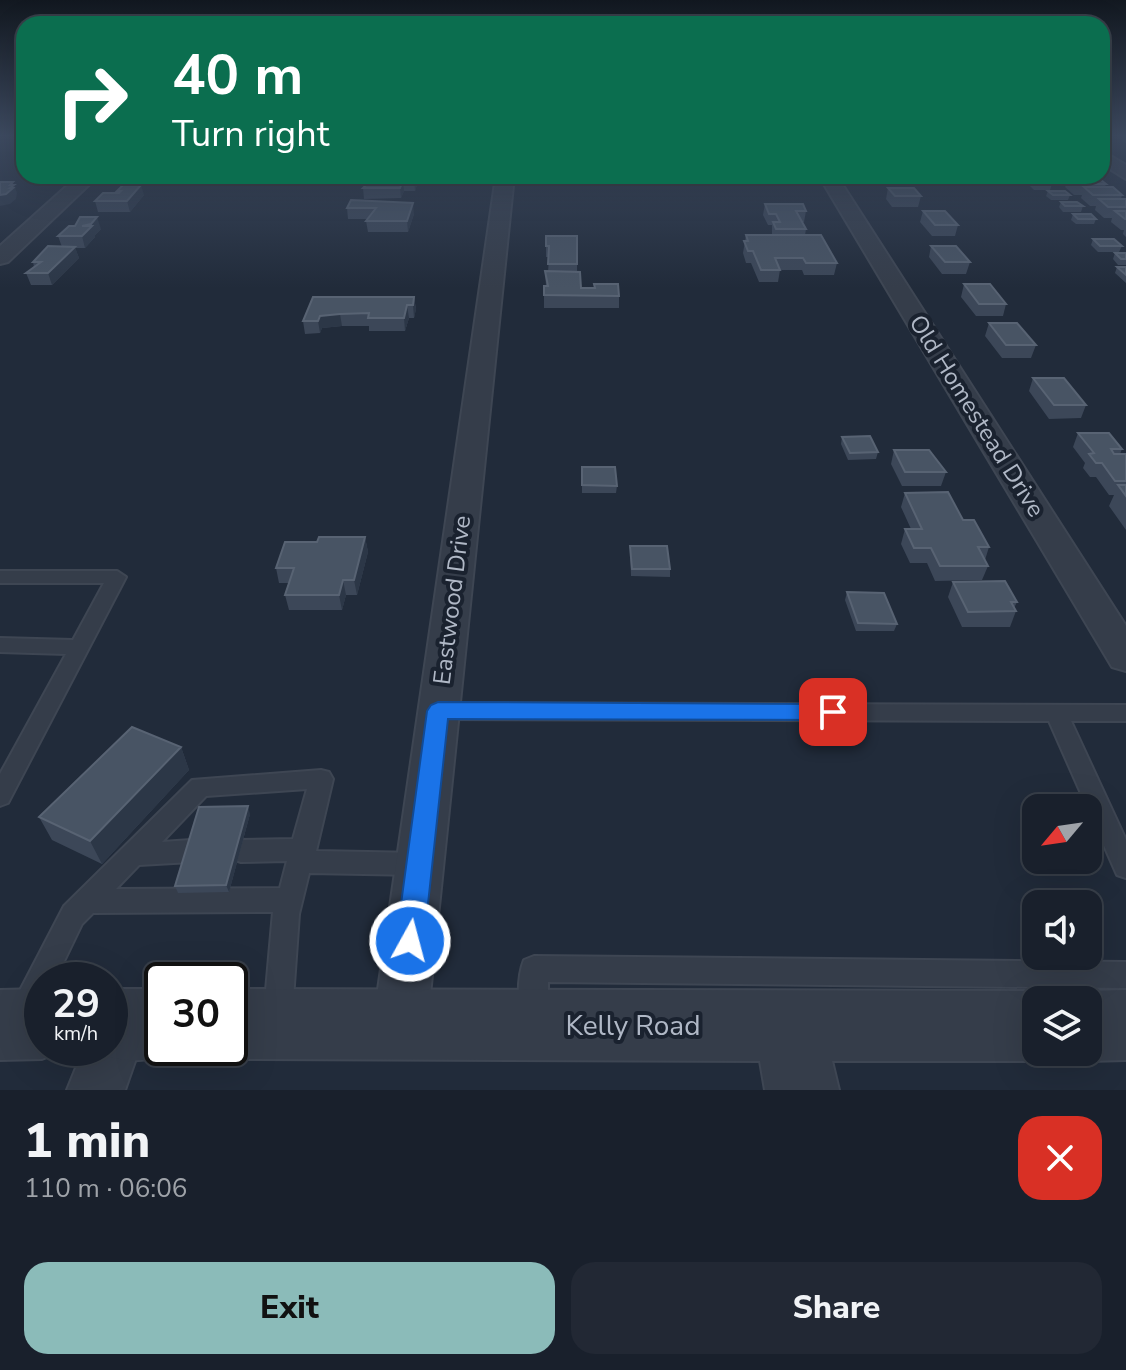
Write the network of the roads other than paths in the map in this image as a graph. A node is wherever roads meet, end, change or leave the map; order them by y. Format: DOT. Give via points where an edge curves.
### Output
graph roads {
  1 [pos="78,186"];
  2 [pos="504,186"];
  3 [pos="834,186"];
  4 [pos="0,257"];
  5 [pos="0,577"];
  6 [pos="0,645"];
  7 [pos="79,647"];
  8 [pos="1126,657"];
  9 [pos="438,711"];
  10 [pos="1056,713"];
  11 [pos="1126,713"];
  12 [pos="0,796"];
  13 [pos="191,851"];
  14 [pos="241,851"];
  15 [pos="136,854"];
  16 [pos="302,856"];
  17 [pos="419,864"];
  18 [pos="1126,867"];
  19 [pos="290,900"];
  20 [pos="87,901"];
  21 [pos="1126,975"];
  22 [pos="131,1024"];
  23 [pos="254,1024"];
  24 [pos="400,1024"];
  25 [pos="20,1025"];
  26 [pos="534,1025"];
  27 [pos="1126,1025"];
  28 [pos="1102,1026"];
  29 [pos="1022,1028"];
  30 [pos="795,1058"];
  31 [pos="96,1090"];
  1 -- 4 [label="street"];
  2 -- 9 [label="street, Eastwood Drive"];
  3 -- 8 [label="street, Old Homestead Drive"];
  5 -- 7 [label="lane" via="117,577"];
  6 -- 7 [label="lane"];
  7 -- 12 [label="lane"];
  9 -- 10 [label="lane"];
  9 -- 17 [label="street, Eastwood Drive"];
  10 -- 11 [label="lane"];
  10 -- 18 [label="lane"];
  13 -- 15 [label="lane"];
  14 -- 16 [label="lane"];
  15 -- 16 [label="lane" via="200,787 321,779"];
  15 -- 20 [label="lane"];
  16 -- 17 [label="lane"];
  16 -- 19 [label="lane"];
  17 -- 24 [label="street, Eastwood Drive"];
  19 -- 20 [label="lane"];
  19 -- 23 [label="lane"];
  20 -- 25 [label="lane" via="73,915"];
  21 -- 26 [label="lane" via="534,969"];
  22 -- 31 [label="street"];
  23 -- 24 [label="street, Kelly Road"];
  24 -- 26 [label="street, Kelly Road"];
  26 -- 30 [label="street, Kelly Road"];
  27 -- 28 [label="street"];
  29 -- 30 [label="street, Kelly Road"];
}
